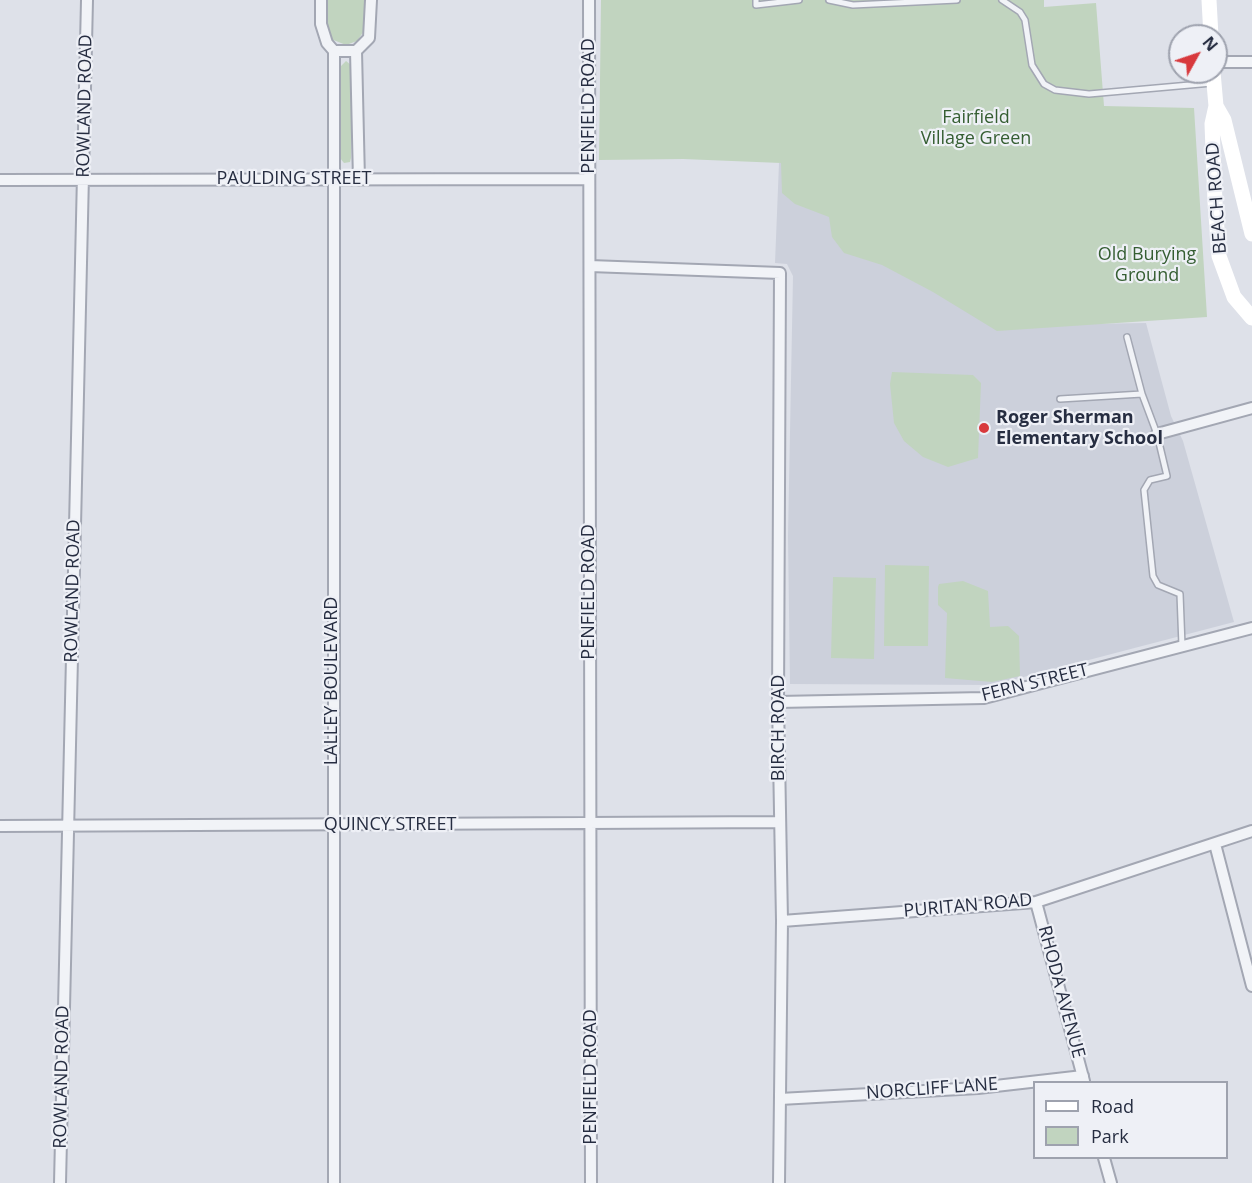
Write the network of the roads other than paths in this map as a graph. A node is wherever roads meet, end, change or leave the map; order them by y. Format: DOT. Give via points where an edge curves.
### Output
graph roads {
  1 [pos="87,0"];
  2 [pos="321,0"];
  3 [pos="371,0"];
  4 [pos="589,0"];
  5 [pos="756,0"];
  6 [pos="799,0"];
  7 [pos="834,0"];
  8 [pos="957,0"];
  9 [pos="1002,0"];
  10 [pos="1209,0"];
  11 [pos="1013,2"];
  12 [pos="1210,24"];
  13 [pos="334,51"];
  14 [pos="356,51"];
  15 [pos="1228,62"];
  16 [pos="1252,62"];
  17 [pos="1168,83"];
  18 [pos="1214,84"];
  19 [pos="1216,106"];
  20 [pos="332,178"];
  21 [pos="589,179"];
  22 [pos="0,180"];
  23 [pos="84,180"];
  24 [pos="358,180"];
  25 [pos="1252,234"];
  26 [pos="590,266"];
  27 [pos="1252,318"];
  28 [pos="1127,338"];
  29 [pos="1142,394"];
  30 [pos="1060,399"];
  31 [pos="1252,408"];
  32 [pos="1157,434"];
  33 [pos="1252,628"];
  34 [pos="1182,646"];
  35 [pos="778,702"];
  36 [pos="780,822"];
  37 [pos="589,824"];
  38 [pos="332,825"];
  39 [pos="0,826"];
  40 [pos="68,826"];
  41 [pos="1252,831"];
  42 [pos="1215,844"];
  43 [pos="1036,902"];
  44 [pos="782,921"];
  45 [pos="1252,986"];
  46 [pos="1084,1079"];
  47 [pos="1060,1081"];
  48 [pos="1033,1083"];
  49 [pos="780,1099"];
  50 [pos="1104,1159"];
  51 [pos="60,1183"];
  52 [pos="334,1183"];
  53 [pos="591,1183"];
  54 [pos="779,1183"];
  55 [pos="1111,1183"];
  1 -- 23 [label="street, ROWLAND ROAD"];
  2 -- 13 [label="street" via="323,34"];
  3 -- 14 [label="street" via="369,38"];
  4 -- 21 [label="street, PENFIELD ROAD"];
  5 -- 6 [label="lane" via="756,5"];
  7 -- 8 [label="lane" via="853,5"];
  9 -- 11 [label="lane"];
  10 -- 12 [label="street"];
  11 -- 17 [label="lane" via="1025,20 1037,76 1055,90 1089,94"];
  13 -- 14 [label="street"];
  13 -- 20 [label="street, LALLEY BOULEVARD"];
  14 -- 24 [label="street"];
  15 -- 16 [label="street"];
  18 -- 19 [label="street, BEACH ROAD"];
  19 -- 25 [label="street, BEACH ROAD" via="1224,120"];
  19 -- 27 [label="street, BEACH ROAD" via="1212,124 1219,256 1234,297"];
  20 -- 23 [label="street, PAULDING STREET"];
  20 -- 24 [label="street, PAULDING STREET"];
  20 -- 38 [label="street, LALLEY BOULEVARD"];
  21 -- 24 [label="street, PAULDING STREET"];
  21 -- 26 [label="street, PENFIELD ROAD"];
  22 -- 23 [label="street, PAULDING STREET"];
  23 -- 40 [label="street, ROWLAND ROAD"];
  26 -- 35 [label="street, BIRCH ROAD" via="780,273"];
  26 -- 37 [label="street, PENFIELD ROAD"];
  28 -- 29 [label="lane"];
  29 -- 30 [label="lane"];
  29 -- 32 [label="lane"];
  31 -- 32 [label="street"];
  32 -- 34 [label="lane" via="1167,476 1150,480 1143,490 1153,576 1158,585 1180,594"];
  33 -- 34 [label="street, FERN STREET"];
  34 -- 35 [label="street, FERN STREET" via="984,698"];
  35 -- 36 [label="street, BIRCH ROAD"];
  36 -- 37 [label="street, QUINCY STREET"];
  36 -- 44 [label="street, BIRCH ROAD"];
  37 -- 38 [label="street, QUINCY STREET"];
  37 -- 53 [label="street, PENFIELD ROAD"];
  38 -- 40 [label="street, QUINCY STREET"];
  38 -- 52 [label="street, LALLEY BOULEVARD"];
  39 -- 40 [label="street, QUINCY STREET"];
  40 -- 51 [label="street, ROWLAND ROAD"];
  41 -- 42 [label="street, PURITAN ROAD"];
  42 -- 43 [label="street, PURITAN ROAD"];
  42 -- 45 [label="street"];
  43 -- 44 [label="street, PURITAN ROAD"];
  43 -- 46 [label="street, RHODA AVENUE"];
  44 -- 49 [label="street, BIRCH ROAD"];
  46 -- 47 [label="street, NORCLIFF LANE"];
  48 -- 49 [label="street, NORCLIFF LANE"];
  49 -- 54 [label="street, BIRCH ROAD"];
  50 -- 55 [label="street"];
}
